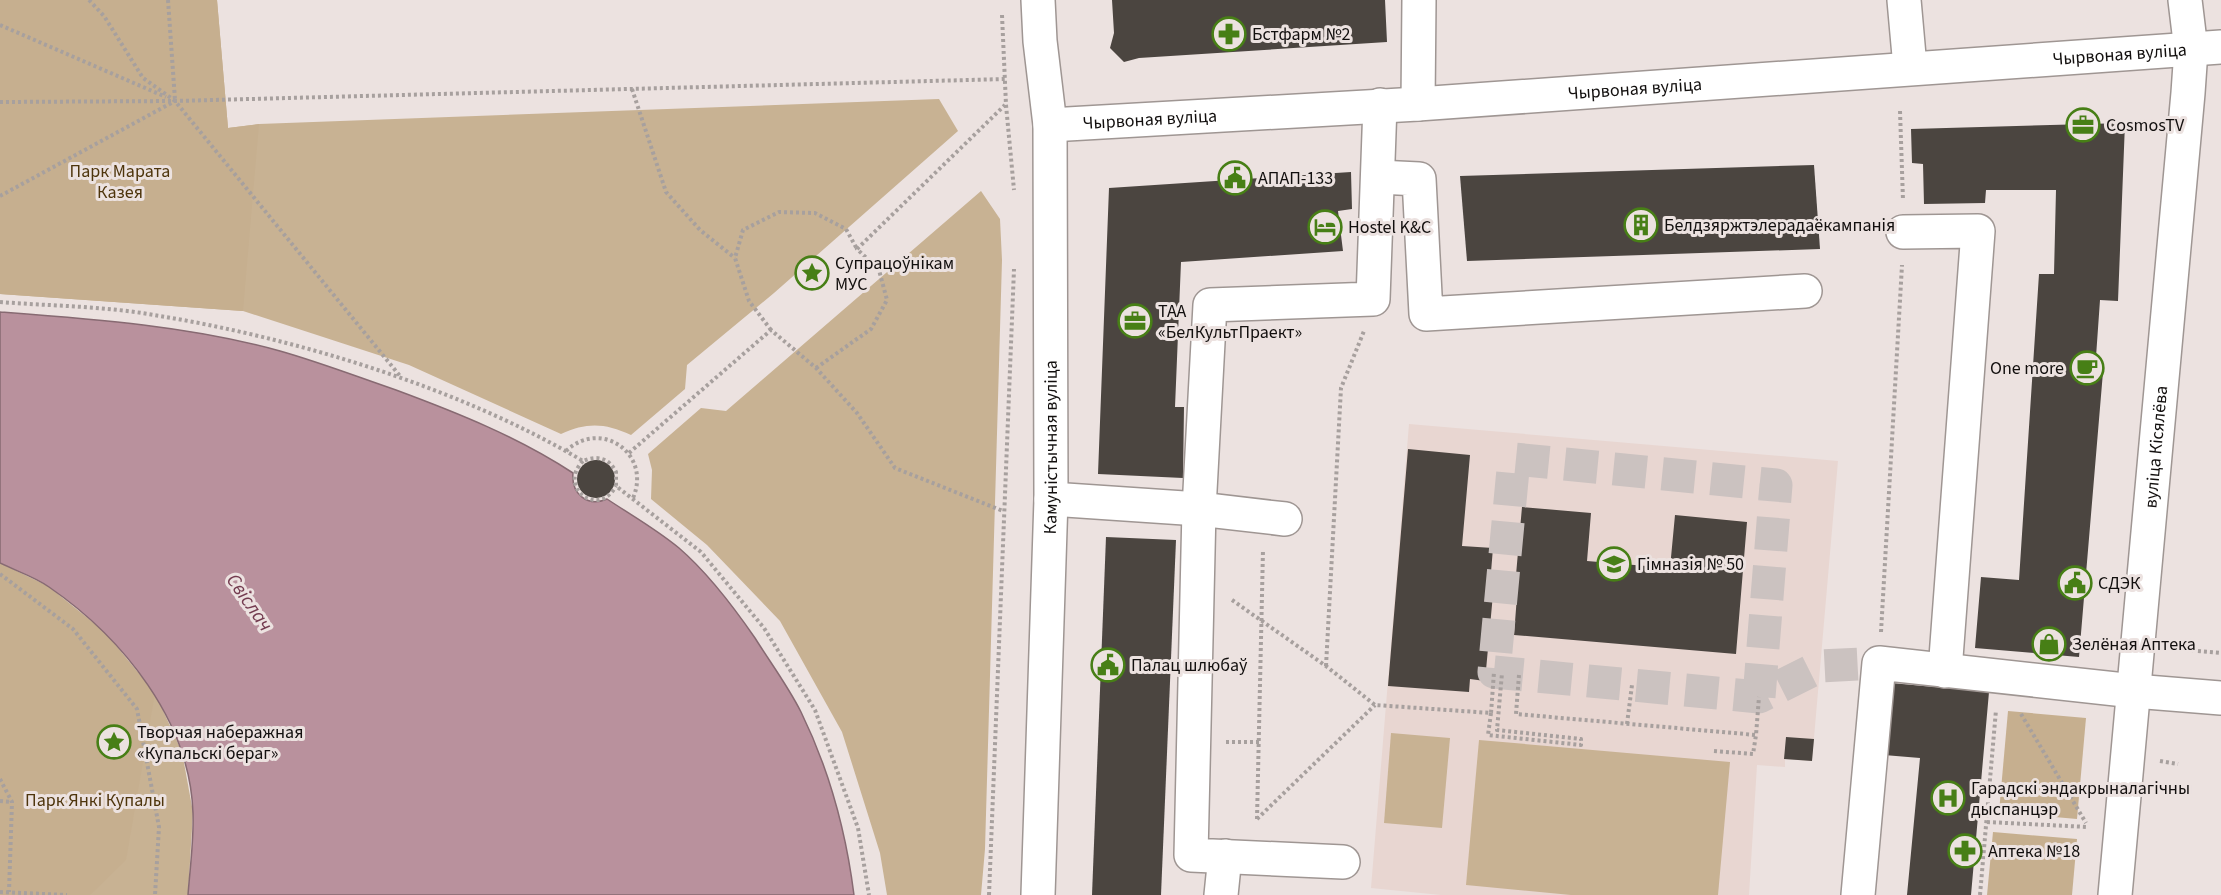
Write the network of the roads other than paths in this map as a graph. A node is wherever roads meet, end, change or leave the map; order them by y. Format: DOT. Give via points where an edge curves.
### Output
graph roads {
  1 [pos="1038,0"];
  2 [pos="1419,0"];
  3 [pos="1904,0"];
  4 [pos="2185,0"];
  5 [pos="2206,48"];
  6 [pos="1910,67"];
  7 [pos="1418,104"];
  8 [pos="1380,105"];
  9 [pos="1050,125"];
  10 [pos="1378,177"];
  11 [pos="1903,232"];
  12 [pos="1805,291"];
  13 [pos="1051,500"];
  14 [pos="1198,509"];
  15 [pos="1274,519"];
  16 [pos="1945,671"];
  17 [pos="2134,691"];
  18 [pos="2221,698"];
  19 [pos="1225,856"];
  20 [pos="1343,862"];
  21 [pos="1038,895"];
  22 [pos="1221,895"];
  23 [pos="1858,895"];
  24 [pos="2115,895"];
  1 -- 9 [label="street, Камуністычная вуліца"];
  2 -- 7 [label="street"];
  3 -- 6 [label="street"];
  4 -- 5 [label="street, вуліца Кісялёва"];
  5 -- 6 [label="street, Чырвоная вуліца"];
  5 -- 17 [label="street, вуліца Кісялёва"];
  6 -- 7 [label="street, Чырвоная вуліца"];
  7 -- 8 [label="street, Чырвоная вуліца"];
  8 -- 9 [label="street, Чырвоная вуліца"];
  8 -- 10 [label="street"];
  9 -- 13 [label="street, Камуністычная вуліца"];
  10 -- 12 [label="street" via="1419,179 1426,314"];
  10 -- 14 [label="street" via="1373,299 1210,305"];
  11 -- 16 [label="street" via="1978,231"];
  13 -- 14 [label="street"];
  13 -- 21 [label="street, Камуністычная вуліца"];
  14 -- 15 [label="street"];
  14 -- 19 [label="street" via="1191,855"];
  16 -- 17 [label="street"];
  16 -- 23 [label="street" via="1879,663"];
  17 -- 18 [label="street"];
  17 -- 24 [label="street, вуліца Кісялёва"];
  19 -- 20 [label="street"];
  19 -- 22 [label="street"];
}
